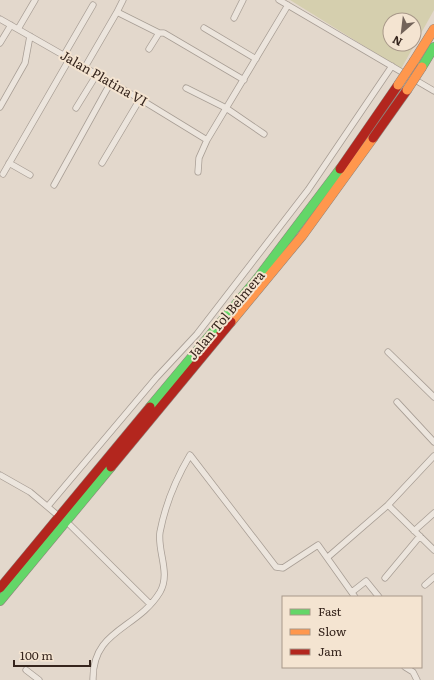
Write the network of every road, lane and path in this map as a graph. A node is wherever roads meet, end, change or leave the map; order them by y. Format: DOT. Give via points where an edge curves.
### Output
graph roads {
  1 [pos="35,0"];
  2 [pos="124,0"];
  3 [pos="243,0"];
  4 [pos="279,0"];
  5 [pos="94,5"];
  6 [pos="288,5"];
  7 [pos="117,12"];
  8 [pos="234,18"];
  9 [pos="0,19"];
  10 [pos="11,25"];
  11 [pos="204,28"];
  12 [pos="18,29"];
  13 [pos="434,30"];
  14 [pos="159,33"];
  15 [pos="30,36"];
  16 [pos="0,43"];
  17 [pos="434,47"];
  18 [pos="149,50"];
  19 [pos="67,56"];
  20 [pos="256,59"];
  21 [pos="392,66"];
  22 [pos="85,67"];
  23 [pos="97,74"];
  24 [pos="244,80"];
  25 [pos="111,82"];
  26 [pos="186,88"];
  27 [pos="434,91"];
  28 [pos="140,99"];
  29 [pos="0,107"];
  30 [pos="76,108"];
  31 [pos="226,108"];
  32 [pos="264,134"];
  33 [pos="207,140"];
  34 [pos="9,163"];
  35 [pos="102,163"];
  36 [pos="198,172"];
  37 [pos="3,174"];
  38 [pos="30,175"];
  39 [pos="54,185"];
  40 [pos="388,352"];
  41 [pos="434,397"];
  42 [pos="397,402"];
  43 [pos="434,442"];
  44 [pos="433,460"];
  45 [pos="0,475"];
  46 [pos="388,505"];
  47 [pos="48,506"];
  48 [pos="56,513"];
  49 [pos="434,513"];
  50 [pos="70,525"];
  51 [pos="414,531"];
  52 [pos="420,536"];
  53 [pos="434,549"];
  54 [pos="328,557"];
  55 [pos="434,577"];
  56 [pos="385,578"];
  57 [pos="425,585"];
  58 [pos="0,588"];
  59 [pos="353,595"];
  60 [pos="378,596"];
  61 [pos="0,601"];
  62 [pos="150,604"];
  63 [pos="406,668"];
  64 [pos="26,670"];
  65 [pos="39,680"];
  66 [pos="93,680"];
  67 [pos="418,680"];
  1 -- 12 [label="street"];
  2 -- 7 [label="street"];
  3 -- 8 [label="street"];
  4 -- 6 [label="street"];
  5 -- 19 [label="street"];
  6 -- 20 [label="street"];
  6 -- 21 [label="street"];
  7 -- 14 [label="street"];
  7 -- 22 [label="street"];
  9 -- 10 [label="street, Jalan Platina VI"];
  10 -- 12 [label="street, Jalan Platina VI"];
  10 -- 16 [label="street"];
  11 -- 20 [label="street"];
  12 -- 15 [label="street, Jalan Platina VI"];
  13 -- 58 [label="highway, Jalan Tol Belmera, bridge" via="341,169 287,241"];
  14 -- 18 [label="street"];
  14 -- 24 [label="street" via="164,33"];
  15 -- 19 [label="street, Jalan Platina VI"];
  15 -- 29 [label="street" via="25,63"];
  17 -- 61 [label="highway, Jalan Tol Belmera, bridge" via="407,90 302,236"];
  19 -- 22 [label="street, Jalan Platina VI"];
  19 -- 34 [label="street"];
  20 -- 24 [label="street"];
  21 -- 27 [label="street"];
  21 -- 47 [label="street" via="308,190 197,334 156,378"];
  22 -- 23 [label="street, Jalan Platina VI"];
  23 -- 25 [label="street, Jalan Platina VI"];
  23 -- 30 [label="street"];
  24 -- 31 [label="street"];
  25 -- 28 [label="street, Jalan Platina VI"];
  25 -- 39 [label="street"];
  26 -- 31 [label="street"];
  28 -- 33 [label="street, Jalan Platina VI"];
  28 -- 35 [label="street"];
  31 -- 32 [label="street"];
  31 -- 33 [label="street"];
  33 -- 36 [label="street" via="198,158"];
  34 -- 37 [label="street"];
  34 -- 38 [label="street"];
  40 -- 41 [label="street"];
  42 -- 43 [label="street"];
  44 -- 46 [label="street"];
  45 -- 47 [label="street"];
  46 -- 51 [label="street"];
  46 -- 54 [label="street"];
  47 -- 48 [label="street"];
  49 -- 51 [label="street"];
  50 -- 62 [label="street"];
  51 -- 52 [label="street"];
  52 -- 53 [label="street"];
  52 -- 56 [label="street"];
  54 -- 59 [label="street"];
  54 -- 62 [label="street" via="318,545 283,568 276,567 190,455 177,482 160,532 164,579 160,592"];
  55 -- 57 [label="street"];
  59 -- 60 [label="street" via="365,581"];
  62 -- 66 [label="street" via="101,647 92,666"];
  63 -- 67 [label="street" via="413,672"];
  64 -- 65 [label="street"];
}
